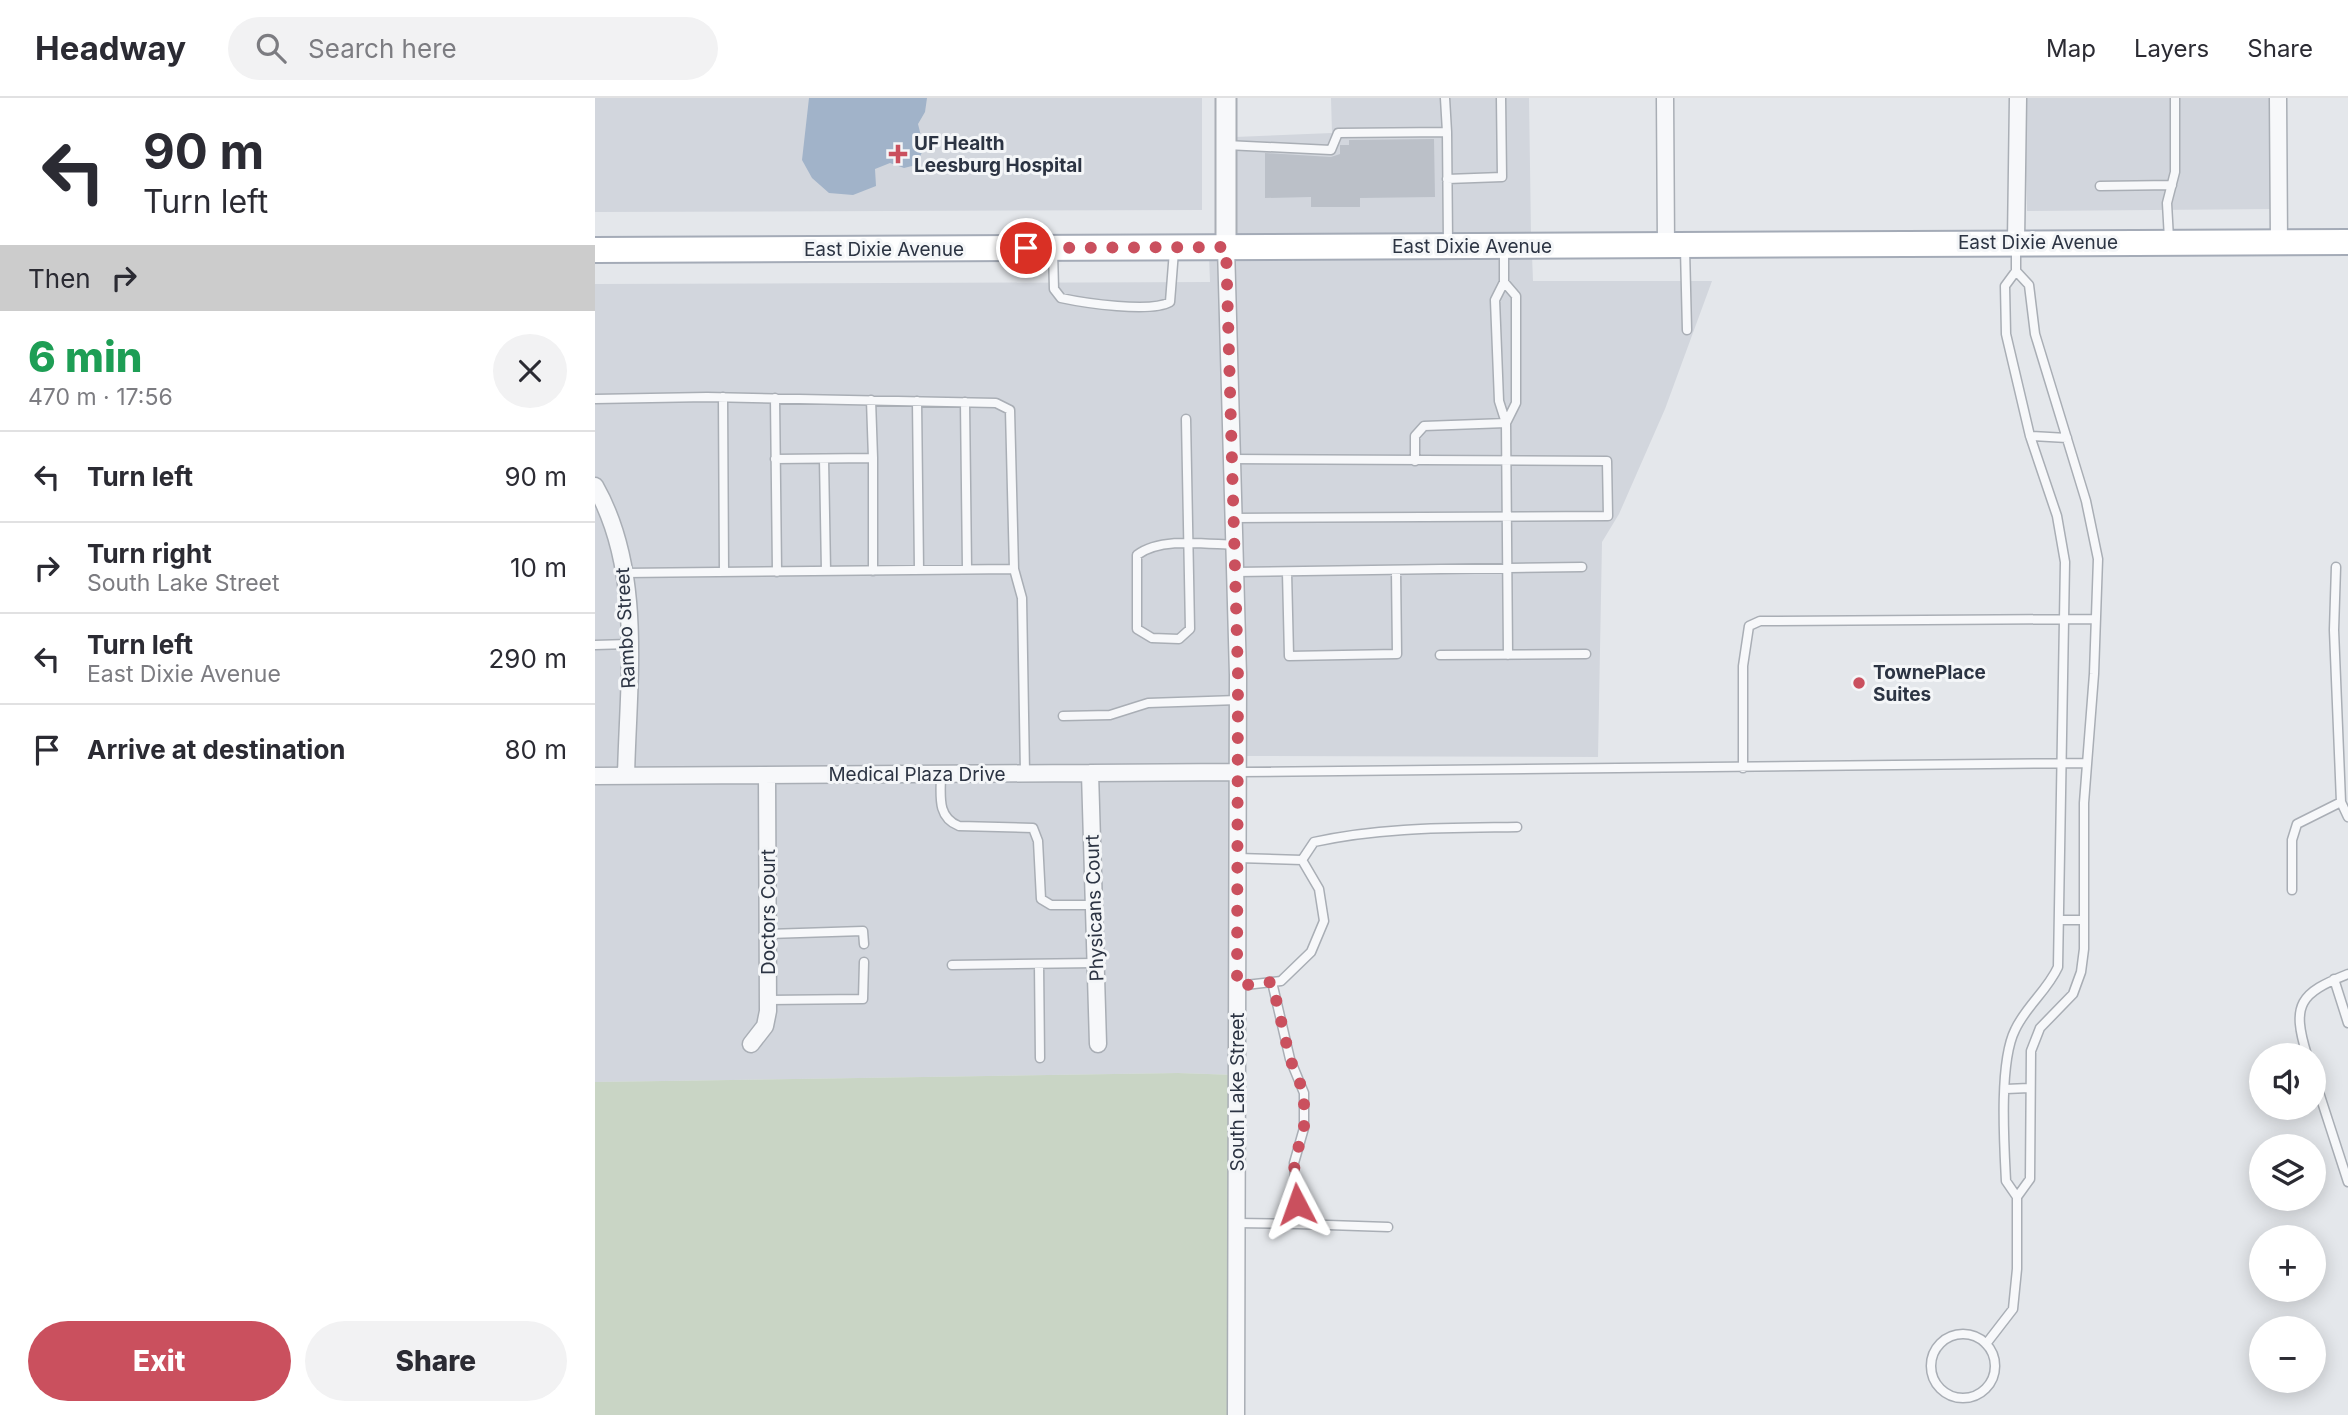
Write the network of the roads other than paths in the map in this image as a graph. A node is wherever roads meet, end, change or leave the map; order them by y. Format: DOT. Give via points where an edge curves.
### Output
graph roads {
  1 [pos="1226,98"];
  2 [pos="1445,98"];
  3 [pos="1501,98"];
  4 [pos="1664,98"];
  5 [pos="2018,98"];
  6 [pos="2175,98"];
  7 [pos="2278,98"];
  8 [pos="1447,132"];
  9 [pos="1226,145"];
  10 [pos="1447,179"];
  11 [pos="2100,186"];
  12 [pos="2172,186"];
  13 [pos="2016,241"];
  14 [pos="2169,242"];
  15 [pos="2279,242"];
  16 [pos="2348,242"];
  17 [pos="1504,245"];
  18 [pos="1675,245"];
  19 [pos="1448,246"];
  20 [pos="1174,247"];
  21 [pos="1226,247"];
  22 [pos="1053,248"];
  23 [pos="595,250"];
  24 [pos="2016,271"];
  25 [pos="1504,282"];
  26 [pos="1688,330"];
  27 [pos="1499,372"];
  28 [pos="1515,372"];
  29 [pos="723,397"];
  30 [pos="775,398"];
  31 [pos="595,399"];
  32 [pos="871,400"];
  33 [pos="917,401"];
  34 [pos="965,402"];
  35 [pos="1186,419"];
  36 [pos="1506,423"];
  37 [pos="2030,436"];
  38 [pos="2067,438"];
  39 [pos="873,458"];
  40 [pos="775,459"];
  41 [pos="824,459"];
  42 [pos="1233,459"];
  43 [pos="1415,461"];
  44 [pos="1507,462"];
  45 [pos="595,486"];
  46 [pos="1507,516"];
  47 [pos="1234,518"];
  48 [pos="1190,545"];
  49 [pos="1235,545"];
  50 [pos="1582,567"];
  51 [pos="2336,567"];
  52 [pos="1507,568"];
  53 [pos="967,569"];
  54 [pos="1014,569"];
  55 [pos="873,570"];
  56 [pos="919,570"];
  57 [pos="1396,570"];
  58 [pos="826,571"];
  59 [pos="724,572"];
  60 [pos="777,572"];
  61 [pos="1235,572"];
  62 [pos="1287,572"];
  63 [pos="624,573"];
  64 [pos="2064,619"];
  65 [pos="2096,619"];
  66 [pos="629,644"];
  67 [pos="595,645"];
  68 [pos="1586,654"];
  69 [pos="1440,655"];
  70 [pos="1509,655"];
  71 [pos="1238,701"];
  72 [pos="1063,716"];
  73 [pos="2062,763"];
  74 [pos="2087,763"];
  75 [pos="1743,768"];
  76 [pos="1238,772"];
  77 [pos="1025,773"];
  78 [pos="1090,773"];
  79 [pos="940,774"];
  80 [pos="768,775"];
  81 [pos="595,776"];
  82 [pos="626,776"];
  83 [pos="2341,802"];
  84 [pos="2348,817"];
  85 [pos="1517,827"];
  86 [pos="1238,858"];
  87 [pos="1302,860"];
  88 [pos="2292,890"];
  89 [pos="1094,905"];
  90 [pos="2059,920"];
  91 [pos="2084,920"];
  92 [pos="768,934"];
  93 [pos="864,944"];
  94 [pos="864,962"];
  95 [pos="1096,963"];
  96 [pos="1039,964"];
  97 [pos="952,965"];
  98 [pos="2348,974"];
  99 [pos="2334,979"];
  100 [pos="1272,982"];
  101 [pos="1237,986"];
  102 [pos="768,1000"];
  103 [pos="2348,1023"];
  104 [pos="2304,1043"];
  105 [pos="751,1044"];
  106 [pos="1098,1044"];
  107 [pos="1040,1058"];
  108 [pos="2029,1088"];
  109 [pos="2006,1089"];
  110 [pos="2326,1114"];
  111 [pos="2348,1182"];
  112 [pos="2017,1197"];
  113 [pos="1236,1223"];
  114 [pos="1298,1224"];
  115 [pos="1388,1227"];
  116 [pos="1986,1344"];
  117 [pos="1235,1415"];
  1 -- 9 [label="street, South Lake Street"];
  2 -- 8 [label="lane"];
  3 -- 10 [label="lane" via="1502,177"];
  4 -- 18 [label="street"];
  5 -- 13 [label="street"];
  6 -- 12 [label="lane"];
  7 -- 15 [label="street"];
  8 -- 9 [label="lane" via="1338,133 1331,150"];
  8 -- 10 [label="lane"];
  9 -- 21 [label="street, South Lake Street"];
  10 -- 19 [label="lane"];
  11 -- 12 [label="lane"];
  12 -- 14 [label="lane" via="2167,203"];
  13 -- 14 [label="main road, East Dixie Avenue"];
  13 -- 18 [label="main road, East Dixie Avenue"];
  13 -- 24 [label="lane"];
  14 -- 15 [label="main road, East Dixie Avenue"];
  15 -- 16 [label="main road, East Dixie Avenue"];
  17 -- 18 [label="main road, East Dixie Avenue"];
  17 -- 19 [label="main road, East Dixie Avenue"];
  17 -- 25 [label="lane"];
  18 -- 26 [label="lane"];
  19 -- 21 [label="main road, East Dixie Avenue"];
  20 -- 21 [label="main road, East Dixie Avenue"];
  20 -- 22 [label="main road, East Dixie Avenue"];
  20 -- 22 [label="lane" via="1170,302 1163,306 1061,298 1054,289"];
  21 -- 42 [label="street, South Lake Street"];
  22 -- 23 [label="main road, East Dixie Avenue"];
  24 -- 37 [label="lane" via="2005,286 2006,334"];
  24 -- 38 [label="lane" via="2029,285 2035,334"];
  25 -- 27 [label="lane" via="1495,300"];
  25 -- 28 [label="lane" via="1516,296"];
  27 -- 28 [label="lane"];
  27 -- 36 [label="lane" via="1499,401"];
  28 -- 36 [label="lane" via="1516,403"];
  29 -- 30 [label="lane"];
  29 -- 31 [label="lane"];
  29 -- 59 [label="lane"];
  30 -- 32 [label="lane"];
  30 -- 40 [label="lane"];
  32 -- 33 [label="lane"];
  32 -- 39 [label="lane"];
  33 -- 34 [label="lane"];
  33 -- 56 [label="lane"];
  34 -- 53 [label="lane"];
  34 -- 54 [label="lane" via="996,403 1010,410"];
  35 -- 48 [label="lane"];
  36 -- 43 [label="lane" via="1424,426 1415,436"];
  36 -- 44 [label="lane"];
  37 -- 38 [label="lane"];
  37 -- 64 [label="lane" via="2057,516 2065,562"];
  38 -- 65 [label="lane" via="2098,559"];
  39 -- 41 [label="lane"];
  39 -- 55 [label="lane"];
  40 -- 41 [label="lane"];
  40 -- 60 [label="lane"];
  41 -- 58 [label="lane"];
  42 -- 43 [label="lane"];
  42 -- 47 [label="street, South Lake Street"];
  43 -- 44 [label="lane"];
  44 -- 46 [label="lane"];
  44 -- 46 [label="lane" via="1607,461 1608,516"];
  45 -- 63 [label="street, Rambo Street" via="616,529"];
  46 -- 47 [label="lane"];
  46 -- 52 [label="lane"];
  47 -- 49 [label="street, South Lake Street"];
  48 -- 48 [label="lane" via="1149,545 1137,555 1137,629 1152,638 1179,639 1189,629"];
  48 -- 49 [label="lane"];
  49 -- 61 [label="street, South Lake Street"];
  50 -- 52 [label="lane"];
  51 -- 83 [label="lane"];
  52 -- 57 [label="lane"];
  52 -- 70 [label="lane"];
  53 -- 54 [label="lane"];
  53 -- 56 [label="lane"];
  54 -- 77 [label="lane" via="1022,597"];
  55 -- 56 [label="lane"];
  55 -- 58 [label="lane"];
  57 -- 62 [label="lane"];
  57 -- 62 [label="lane" via="1397,654 1316,656 1289,656"];
  58 -- 60 [label="lane"];
  59 -- 60 [label="lane"];
  59 -- 63 [label="lane"];
  61 -- 62 [label="lane"];
  61 -- 71 [label="street, South Lake Street"];
  63 -- 66 [label="street, Rambo Street"];
  64 -- 65 [label="lane"];
  64 -- 73 [label="lane"];
  64 -- 75 [label="lane" via="1760,621 1749,626 1743,666"];
  65 -- 74 [label="lane"];
  66 -- 67 [label="lane"];
  66 -- 82 [label="street, Rambo Street"];
  68 -- 70 [label="lane"];
  69 -- 70 [label="lane"];
  71 -- 72 [label="lane" via="1148,703 1110,715"];
  71 -- 76 [label="street, South Lake Street"];
  73 -- 74 [label="lane"];
  73 -- 75 [label="lane"];
  73 -- 90 [label="lane"];
  74 -- 91 [label="lane"];
  75 -- 76 [label="lane"];
  76 -- 78 [label="street, Medical Plaza Drive"];
  76 -- 86 [label="street, South Lake Street"];
  77 -- 78 [label="street, Medical Plaza Drive"];
  77 -- 79 [label="street, Medical Plaza Drive"];
  78 -- 89 [label="street, Physicans Court"];
  79 -- 80 [label="street, Medical Plaza Drive"];
  79 -- 89 [label="lane" via="942,809 949,822 1033,828 1038,841 1041,899 1051,905"];
  80 -- 82 [label="street, Medical Plaza Drive"];
  80 -- 92 [label="street, Doctors Court"];
  81 -- 82 [label="street, Medical Plaza Drive"];
  83 -- 84 [label="lane"];
  83 -- 88 [label="lane" via="2297,824 2292,840"];
  85 -- 87 [label="lane" via="1418,828 1346,835 1314,842"];
  86 -- 87 [label="lane"];
  86 -- 101 [label="street, South Lake Street"];
  87 -- 100 [label="lane" via="1319,890 1324,921 1311,952 1281,981"];
  89 -- 95 [label="street, Physicans Court"];
  90 -- 91 [label="lane"];
  90 -- 109 [label="lane" via="2058,967 2016,1027 2007,1049"];
  91 -- 108 [label="lane" via="2081,972 2073,994 2040,1028 2031,1051"];
  92 -- 93 [label="lane" via="863,931"];
  92 -- 102 [label="street, Doctors Court"];
  94 -- 102 [label="lane" via="863,999"];
  95 -- 96 [label="lane"];
  95 -- 106 [label="street, Physicans Court"];
  96 -- 97 [label="lane"];
  96 -- 107 [label="lane"];
  98 -- 99 [label="lane"];
  99 -- 103 [label="lane"];
  99 -- 104 [label="lane" via="2316,987 2301,1006"];
  100 -- 101 [label="lane"];
  100 -- 114 [label="lane" via="1290,1059 1304,1093 1304,1128 1294,1163"];
  101 -- 113 [label="street, South Lake Street"];
  102 -- 105 [label="street, Doctors Court" via="765,1026"];
  108 -- 109 [label="lane"];
  108 -- 112 [label="lane" via="2030,1179"];
  109 -- 112 [label="lane" via="2006,1181"];
  110 -- 111 [label="lane"];
  112 -- 116 [label="lane" via="2013,1309"];
  113 -- 114 [label="lane"];
  113 -- 117 [label="street, South Lake Street"];
  114 -- 115 [label="lane"];
  116 -- 116 [label="lane" via="1967,1335 1946,1340 1931,1367 1939,1387 1966,1398 1985,1390 1995,1363"];
}
